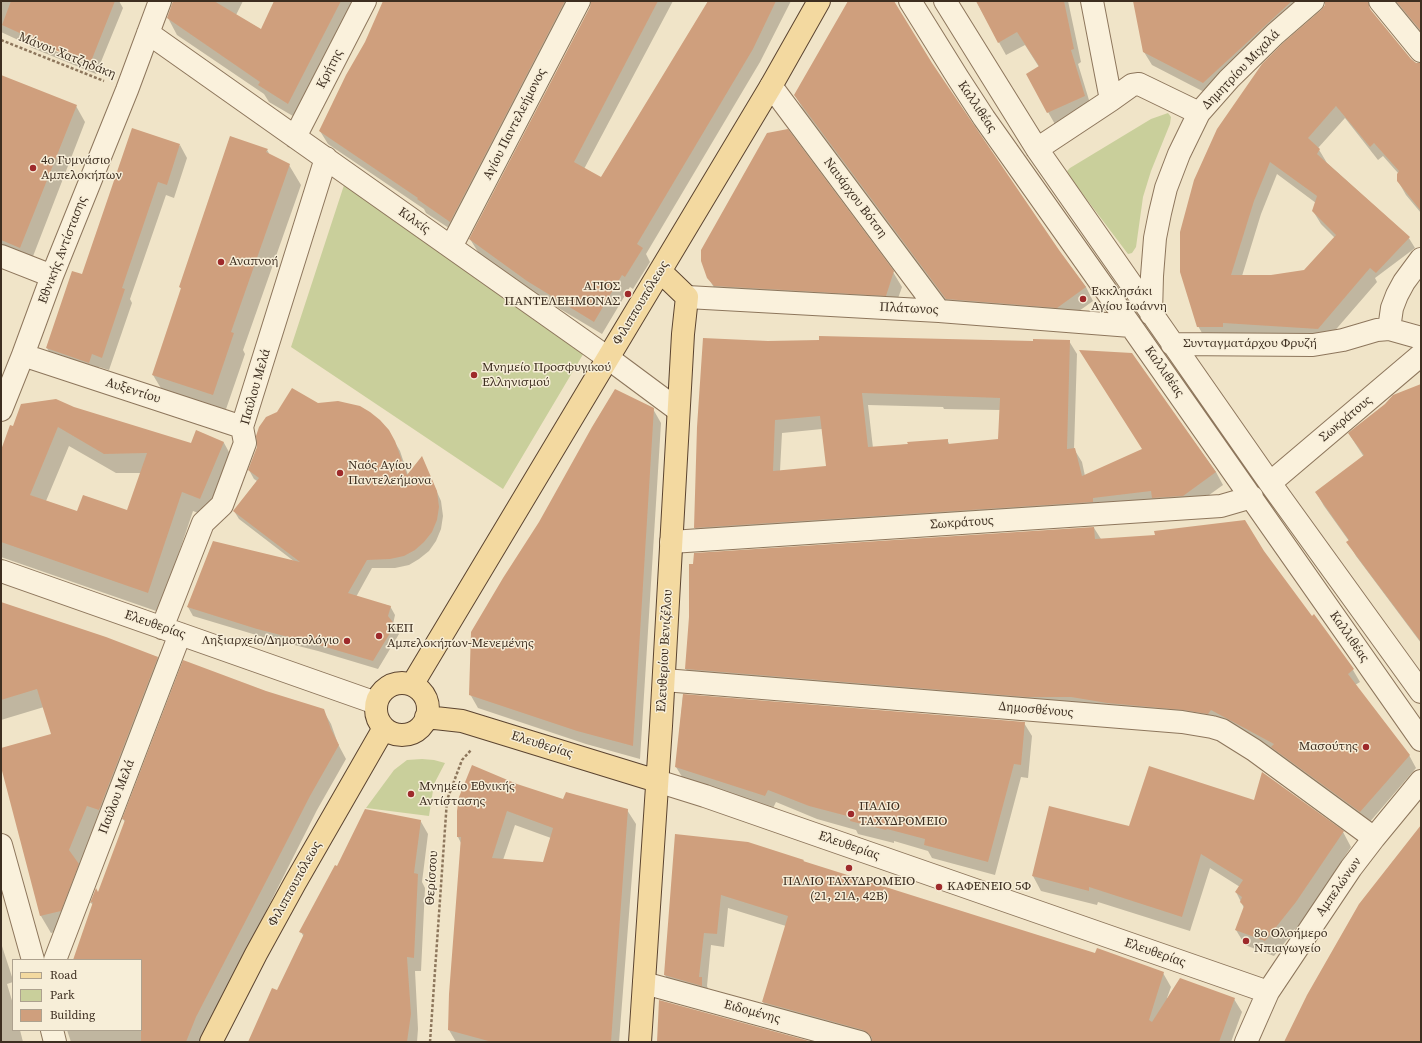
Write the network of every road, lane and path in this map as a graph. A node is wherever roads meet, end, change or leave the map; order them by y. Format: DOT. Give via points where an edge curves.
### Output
graph roads {
  1 [pos="160,1"];
  2 [pos="365,1"];
  3 [pos="579,1"];
  4 [pos="819,1"];
  5 [pos="910,1"];
  6 [pos="945,1"];
  7 [pos="1092,1"];
  8 [pos="1313,1"];
  9 [pos="1380,1"];
  10 [pos="148,33"];
  11 [pos="1,40"];
  12 [pos="1421,51"];
  13 [pos="771,86"];
  14 [pos="126,90"];
  15 [pos="1112,100"];
  16 [pos="1199,113"];
  17 [pos="295,137"];
  18 [pos="1037,149"];
  19 [pos="326,158"];
  20 [pos="451,247"];
  21 [pos="1,256"];
  22 [pos="1421,259"];
  23 [pos="660,271"];
  24 [pos="52,276"];
  25 [pos="687,297"];
  26 [pos="939,311"];
  27 [pos="1151,314"];
  28 [pos="1131,326"];
  29 [pos="1389,329"];
  30 [pos="1421,338"];
  31 [pos="1172,344"];
  32 [pos="23,355"];
  33 [pos="1421,355"];
  34 [pos="608,358"];
  35 [pos="1,410"];
  36 [pos="678,410"];
  37 [pos="242,427"];
  38 [pos="1270,483"];
  39 [pos="1252,498"];
  40 [pos="671,542"];
  41 [pos="1,571"];
  42 [pos="171,631"];
  43 [pos="664,680"];
  44 [pos="412,685"];
  45 [pos="1421,692"];
  46 [pos="376,703"];
  47 [pos="426,717"];
  48 [pos="384,728"];
  49 [pos="490,729"];
  50 [pos="1421,740"];
  51 [pos="657,781"];
  52 [pos="1421,781"];
  53 [pos="1374,838"];
  54 [pos="1,845"];
  55 [pos="33,959"];
  56 [pos="55,959"];
  57 [pos="644,983"];
  58 [pos="1268,992"];
  59 [pos="52,1031"];
  60 [pos="55,1042"];
  61 [pos="211,1042"];
  62 [pos="430,1042"];
  63 [pos="640,1042"];
  64 [pos="860,1042"];
  65 [pos="1246,1042"];
  1 -- 10 [label="street, Εθνικής Αντίστασης"];
  2 -- 17 [label="street, Κρήτης"];
  3 -- 20 [label="street, Αγίου Παντελεήμονος"];
  4 -- 13 [label="main road, Φιλιππουπόλεως"];
  5 -- 28 [label="street, Καλλιθέας" via="984,118"];
  6 -- 18 [label="street, Καλλιθέας"];
  7 -- 15 [label="street"];
  8 -- 16 [label="street, Δημητρίου Μιχαλά" via="1234,74"];
  9 -- 12 [label="street"];
  10 -- 14 [label="street, Εθνικής Αντίστασης"];
  10 -- 17 [label="street, Κιλκίς"];
  11 -- 14 [label="path, Μάνου Χατζηδάκη"];
  13 -- 23 [label="main road, Φιλιππουπόλεως"];
  13 -- 26 [label="street, Ναυάρχου Βότση"];
  14 -- 24 [label="street, Εθνικής Αντίστασης"];
  15 -- 16 [label="street" via="1132,85 1139,84"];
  15 -- 18 [label="street"];
  16 -- 27 [label="street, Δημητρίου Μιχαλά" via="1179,154 1160,213 1152,270"];
  17 -- 19 [label="street, Κιλκίς"];
  18 -- 27 [label="street, Καλλιθέας"];
  19 -- 20 [label="street, Κιλκίς"];
  19 -- 37 [label="street, Παύλου Μελά"];
  20 -- 34 [label="street, Κιλκίς"];
  21 -- 24 [label="street"];
  22 -- 29 [label="street" via="1404,282 1392,308"];
  23 -- 25 [label="main road"];
  23 -- 34 [label="main road, Φιλιππουπόλεως"];
  24 -- 32 [label="street, Εθνικής Αντίστασης"];
  25 -- 26 [label="street, Πλάτωνος"];
  25 -- 36 [label="main road, Ελευθερίου Βενιζέλου"];
  26 -- 28 [label="street, Πλάτωνος"];
  27 -- 31 [label="street, Καλλιθέας"];
  28 -- 39 [label="street, Καλλιθέας"];
  29 -- 30 [label="street, Συνταγματάρχου Φρυζή"];
  29 -- 31 [label="street, Συνταγματάρχου Φρυζή" via="1313,346"];
  31 -- 38 [label="street, Καλλιθέας"];
  32 -- 35 [label="street, Εθνικής Αντίστασης"];
  32 -- 37 [label="street, Αυξεντίου"];
  33 -- 38 [label="street, Σωκράτους"];
  34 -- 36 [label="street, Κιλκίς"];
  34 -- 44 [label="main road, Φιλιππουπόλεως"];
  36 -- 40 [label="main road, Ελευθερίου Βενιζέλου"];
  37 -- 42 [label="street, Παύλου Μελά" via="245,443 222,505 203,523"];
  38 -- 45 [label="street, Καλλιθέας"];
  39 -- 40 [label="street, Σωκράτους" via="1221,506"];
  39 -- 50 [label="street, Καλλιθέας"];
  40 -- 43 [label="main road, Ελευθερίου Βενιζέλου"];
  41 -- 42 [label="street, Ελευθερίας"];
  42 -- 46 [label="street, Ελευθερίας"];
  42 -- 56 [label="street, Παύλου Μελά"];
  43 -- 51 [label="main road, Ελευθερίου Βενιζέλου"];
  43 -- 53 [label="street, Δημοσθένους" via="1182,722 1212,727 1222,730 1254,750"];
  44 -- 46 [label="main road" via="397,683 390,686 379,696"];
  44 -- 47 [label="main road" via="423,695 428,709"];
  46 -- 48 [label="main road" via="378,720"];
  47 -- 48 [label="main road" via="418,729 404,735"];
  47 -- 49 [label="main road, Ελευθερίας" via="462,721"];
  48 -- 61 [label="main road, Φιλιππουπόλεως" via="270,928"];
  49 -- 51 [label="main road, Ελευθερίας"];
  49 -- 62 [label="path, Θερίσσου" via="462,760 447,800"];
  51 -- 57 [label="main road, Ελευθερίου Βενιζέλου"];
  51 -- 58 [label="street, Ελευθερίας"];
  52 -- 53 [label="street, Αμπελώνων"];
  53 -- 58 [label="street, Αμπελώνων"];
  54 -- 55 [label="street"];
  57 -- 63 [label="main road, Ελευθερίου Βενιζέλου"];
  57 -- 64 [label="street, Ειδομένης"];
  58 -- 65 [label="street, Αμπελώνων"];
  59 -- 60 [label="street"];
}
